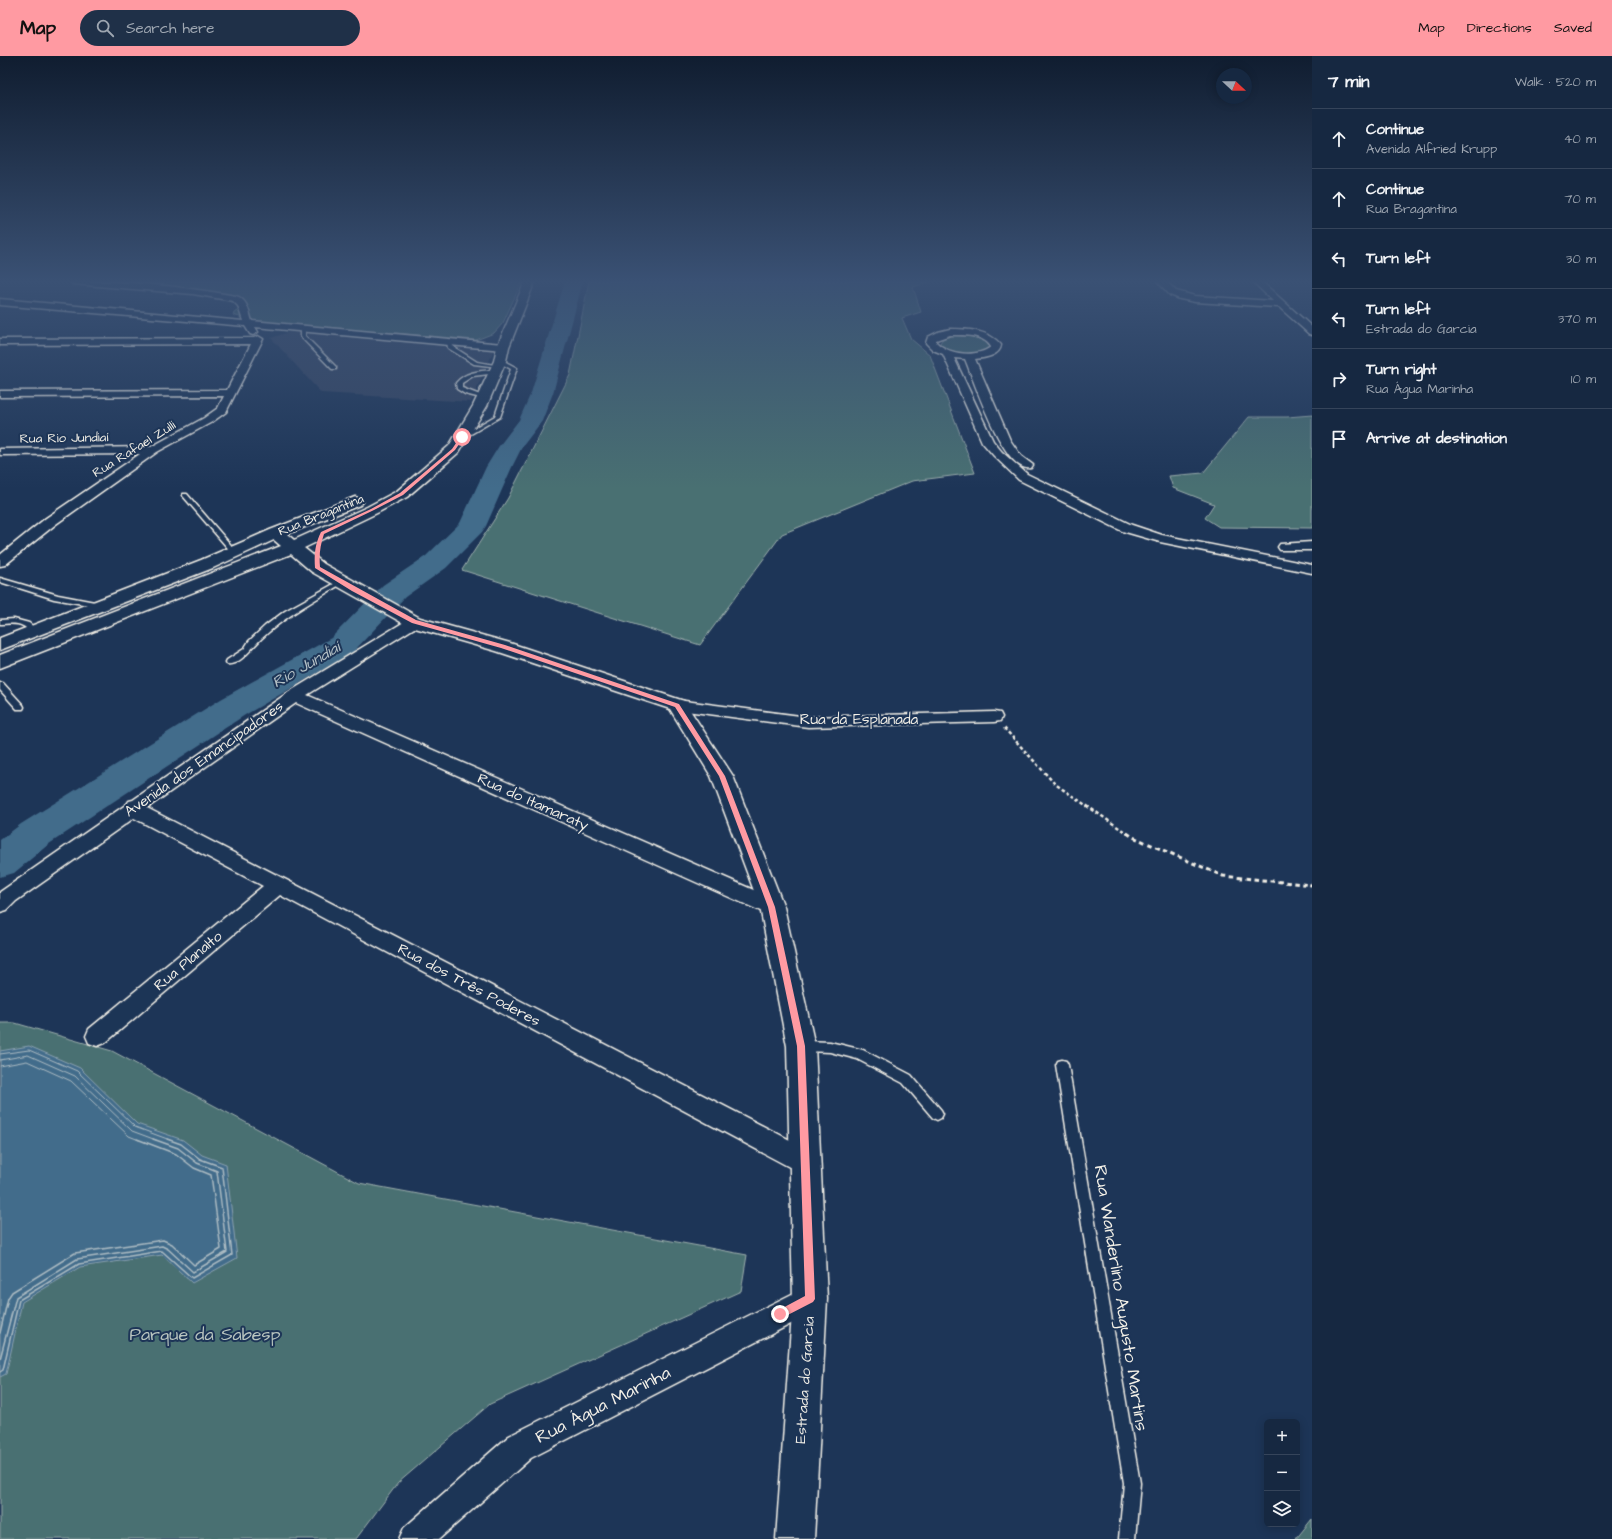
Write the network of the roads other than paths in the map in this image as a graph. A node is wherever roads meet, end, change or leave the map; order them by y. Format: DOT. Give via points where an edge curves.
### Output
graph roads {
  1 [pos="256,350"];
  2 [pos="317,350"];
  3 [pos="455,350"];
  4 [pos="503,350"];
  5 [pos="941,350"];
  6 [pos="993,350"];
  7 [pos="947,353"];
  8 [pos="969,356"];
  9 [pos="498,366"];
  10 [pos="334,368"];
  11 [pos="231,393"];
  12 [pos="0,394"];
  13 [pos="484,398"];
  14 [pos="462,437"];
  15 [pos="153,450"];
  16 [pos="0,452"];
  17 [pos="14,452"];
  18 [pos="0,461"];
  19 [pos="428,471"];
  20 [pos="186,495"];
  21 [pos="1085,499"];
  22 [pos="1072,502"];
  23 [pos="276,533"];
  24 [pos="322,533"];
  25 [pos="1312,546"];
  26 [pos="293,547"];
  27 [pos="1285,547"];
  28 [pos="234,552"];
  29 [pos="1312,560"];
  30 [pos="0,562"];
  31 [pos="318,568"];
  32 [pos="1312,569"];
  33 [pos="0,580"];
  34 [pos="348,586"];
  35 [pos="100,605"];
  36 [pos="0,622"];
  37 [pos="414,622"];
  38 [pos="34,631"];
  39 [pos="0,644"];
  40 [pos="0,662"];
  41 [pos="230,662"];
  42 [pos="0,685"];
  43 [pos="295,696"];
  44 [pos="677,705"];
  45 [pos="20,707"];
  46 [pos="994,717"];
  47 [pos="135,806"];
  48 [pos="278,885"];
  49 [pos="0,904"];
  50 [pos="772,907"];
  51 [pos="98,1036"];
  52 [pos="801,1046"];
  53 [pos="1062,1064"];
  54 [pos="937,1114"];
  55 [pos="806,1162"];
  56 [pos="810,1299"];
  57 [pos="415,1539"];
  58 [pos="795,1539"];
  59 [pos="1127,1539"];
  1 -- 11 [label="street, Rua Rafael Zulli"];
  2 -- 10 [label="lane"];
  3 -- 9 [label="lane" via="476,363"];
  4 -- 9 [label="main road"];
  5 -- 7 [label="street"];
  6 -- 8 [label="street" via="987,354"];
  7 -- 8 [label="street"];
  7 -- 22 [label="street" via="988,442 998,454 1023,476"];
  8 -- 21 [label="street" via="1004,440 1017,458"];
  9 -- 13 [label="main road"];
  9 -- 13 [label="lane" via="463,378 459,384 463,391"];
  9 -- 14 [label="lane" via="514,368 497,417"];
  11 -- 12 [label="street"];
  11 -- 15 [label="street, Rua Rafael Zulli" via="222,410"];
  13 -- 14 [label="main road"];
  14 -- 19 [label="main road" via="454,449"];
  15 -- 17 [label="street, Rua Rio Jundiaí"];
  15 -- 30 [label="street, Rua Rafael Zulli" via="51,521"];
  16 -- 17 [label="street, Rua Rio Jundiaí"];
  17 -- 18 [label="street"];
  19 -- 23 [label="main road, Rua Bragantina" via="328,514"];
  19 -- 24 [label="main road, Rua Bragantina" via="402,494"];
  20 -- 28 [label="lane"];
  21 -- 22 [label="street"];
  21 -- 29 [label="street" via="1148,526"];
  22 -- 32 [label="street" via="1145,535"];
  23 -- 26 [label="main road"];
  23 -- 28 [label="main road, Rua Bragantina"];
  24 -- 26 [label="main road, Rua Bragantina"];
  24 -- 31 [label="main road" via="316,555"];
  25 -- 27 [label="street"];
  26 -- 31 [label="main road"];
  26 -- 40 [label="main road, Rua Bragantina"];
  28 -- 35 [label="main road, Rua Bragantina"];
  31 -- 34 [label="main road"];
  33 -- 35 [label="lane" via="57,597"];
  34 -- 37 [label="main road"];
  34 -- 41 [label="lane" via="288,613 268,628 247,651"];
  35 -- 38 [label="main road, Rua Bragantina"];
  36 -- 38 [label="lane" via="28,624"];
  37 -- 43 [label="street, Avenida dos Emancipadores"];
  37 -- 44 [label="main road" via="503,647"];
  38 -- 39 [label="main road, Rua Bragantina"];
  42 -- 45 [label="lane"];
  43 -- 47 [label="street, Avenida dos Emancipadores"];
  43 -- 50 [label="street, Rua do Itamaraty"];
  44 -- 46 [label="street, Rua da Esplanada" via="808,722"];
  44 -- 50 [label="main road, Estrada do Garcia" via="722,776"];
  47 -- 48 [label="street, Rua dos Três Poderes" via="141,813"];
  47 -- 49 [label="street, Avenida dos Emancipadores"];
  48 -- 51 [label="street, Rua Planalto"];
  48 -- 55 [label="street, Rua dos Três Poderes"];
  50 -- 52 [label="main road, Estrada do Garcia"];
  52 -- 54 [label="lane" via="830,1047 859,1054 907,1079"];
  52 -- 55 [label="main road, Estrada do Garcia"];
  53 -- 59 [label="lane, Rua Wanderlino Augusto Martins" via="1132,1483"];
  55 -- 56 [label="main road, Estrada do Garcia"];
  56 -- 57 [label="street, Rua Água Marinha" via="520,1447"];
  56 -- 58 [label="main road, Estrada do Garcia"];
}
